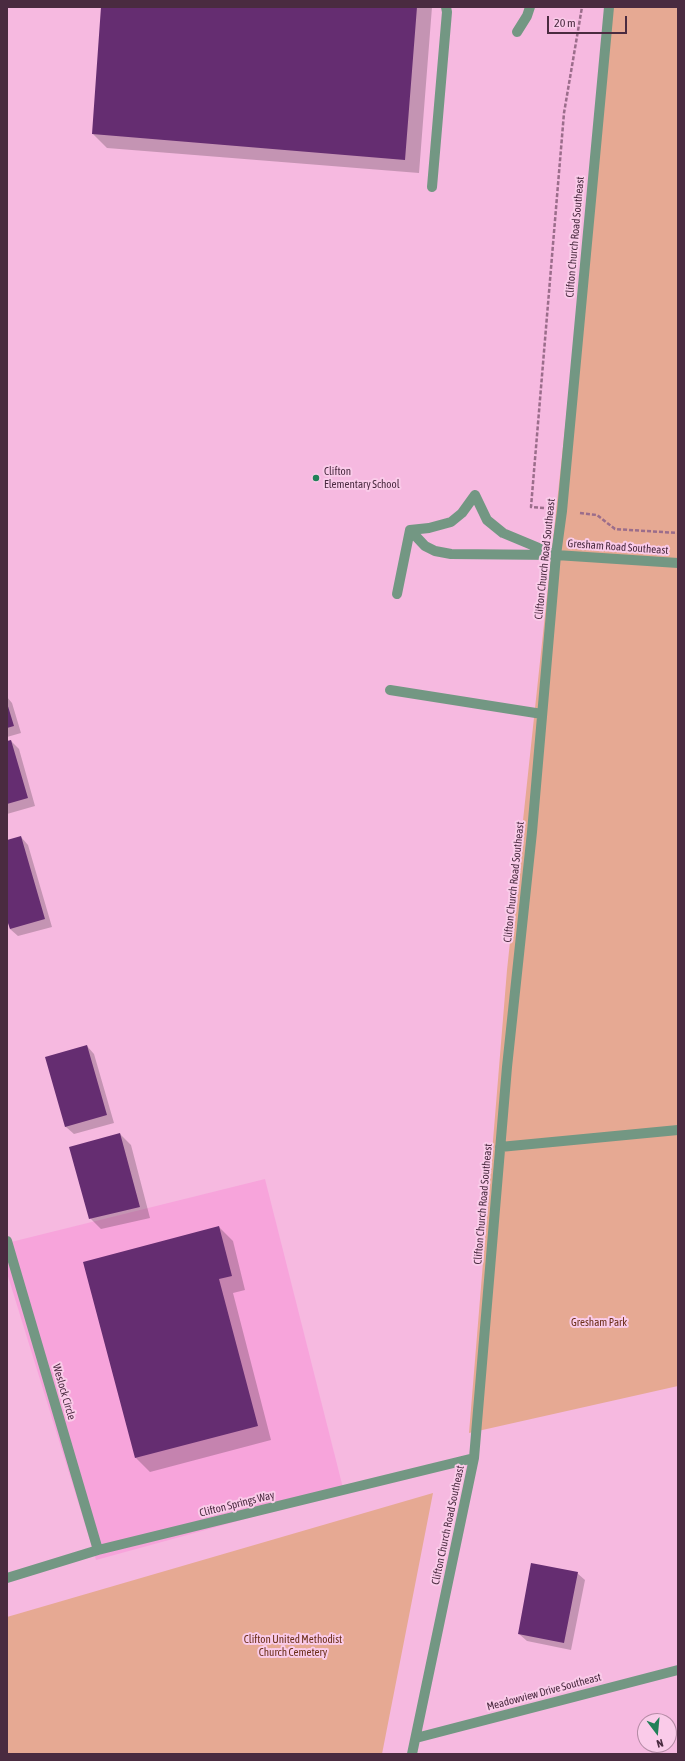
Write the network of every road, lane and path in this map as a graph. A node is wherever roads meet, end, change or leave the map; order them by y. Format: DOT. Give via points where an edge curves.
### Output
graph roads {
  1 [pos="446,7"];
  2 [pos="530,7"];
  3 [pos="582,7"];
  4 [pos="609,7"];
  5 [pos="517,32"];
  6 [pos="432,187"];
  7 [pos="531,507"];
  8 [pos="597,515"];
  9 [pos="410,530"];
  10 [pos="678,533"];
  11 [pos="556,555"];
  12 [pos="678,563"];
  13 [pos="397,594"];
  14 [pos="390,690"];
  15 [pos="542,714"];
  16 [pos="678,1130"];
  17 [pos="500,1147"];
  18 [pos="7,1241"];
  19 [pos="474,1458"];
  20 [pos="98,1550"];
  21 [pos="7,1578"];
  22 [pos="678,1670"];
  23 [pos="416,1738"];
  24 [pos="412,1754"];
  1 -- 6 [label="street"];
  2 -- 5 [label="street"];
  3 -- 7 [label="path" via="564,113"];
  4 -- 11 [label="street, Clifton Church Road Southeast"];
  8 -- 10 [label="path" via="615,530"];
  9 -- 11 [label="street, Gresham Road Southeast" via="425,546 451,554"];
  9 -- 11 [label="street" via="451,522 462,513 475,495 487,520 503,533"];
  9 -- 13 [label="street"];
  11 -- 12 [label="street, Gresham Road Southeast"];
  11 -- 15 [label="street, Clifton Church Road Southeast"];
  14 -- 15 [label="street"];
  15 -- 17 [label="street, Clifton Church Road Southeast"];
  16 -- 17 [label="street"];
  17 -- 19 [label="street, Clifton Church Road Southeast"];
  18 -- 20 [label="street, Weslock Circle"];
  19 -- 20 [label="street, Clifton Springs Way"];
  19 -- 23 [label="street, Clifton Church Road Southeast"];
  20 -- 21 [label="street, Clifton Springs Way"];
  22 -- 23 [label="street, Meadowview Drive Southeast"];
  23 -- 24 [label="street, Clifton Church Road Southeast"];
}
